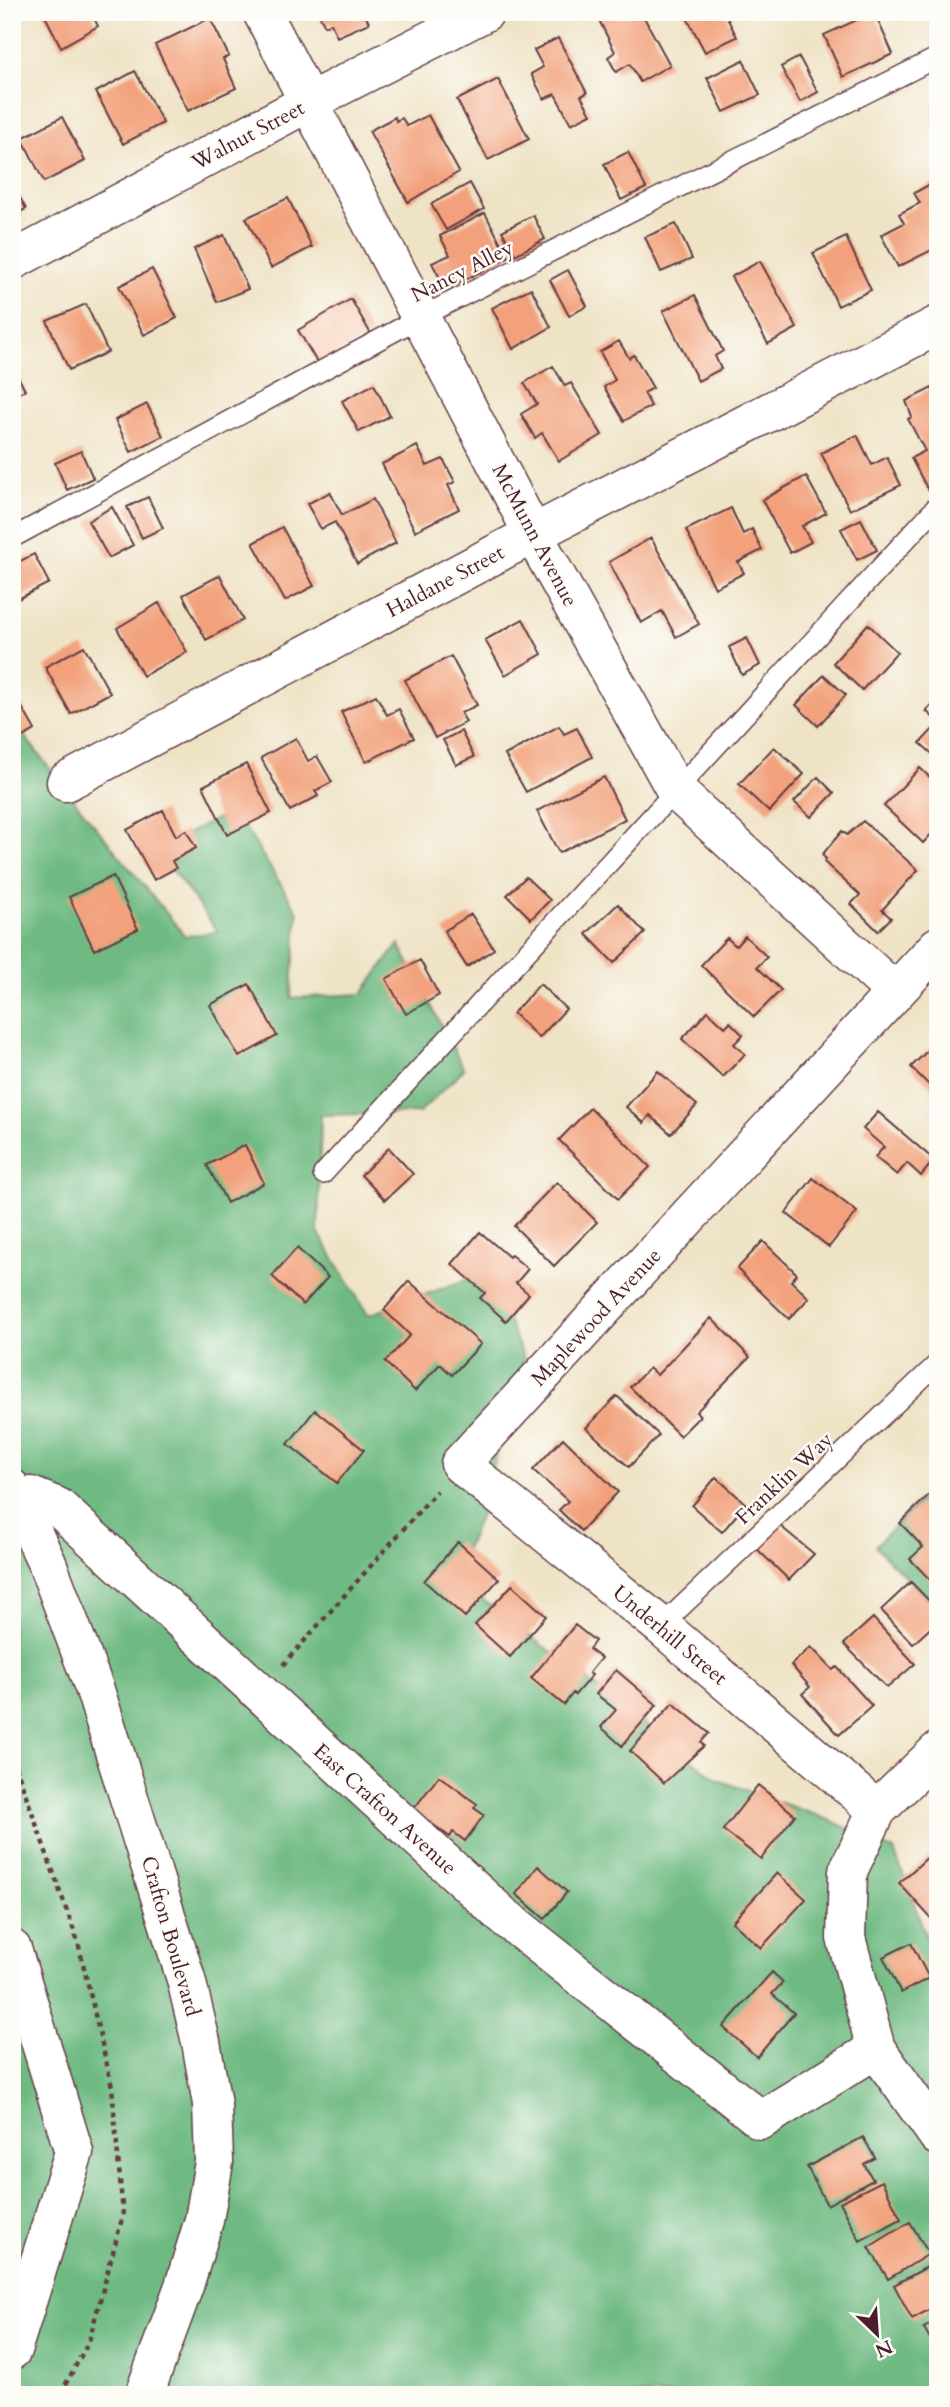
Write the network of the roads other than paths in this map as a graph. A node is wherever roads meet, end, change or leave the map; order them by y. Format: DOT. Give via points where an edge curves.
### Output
graph roads {
  1 [pos="262,12"];
  2 [pos="485,12"];
  3 [pos="938,57"];
  4 [pos="309,102"];
  5 [pos="12,261"];
  6 [pos="421,317"];
  7 [pos="938,325"];
  8 [pos="938,505"];
  9 [pos="533,534"];
  10 [pos="12,538"];
  11 [pos="66,782"];
  12 [pos="676,792"];
  13 [pos="938,946"];
  14 [pos="895,992"];
  15 [pos="323,1174"];
  16 [pos="938,1363"];
  17 [pos="460,1464"];
  18 [pos="14,1493"];
  19 [pos="661,1626"];
  20 [pos="938,1751"];
  21 [pos="877,1810"];
  22 [pos="12,1949"];
  23 [pos="876,2049"];
  24 [pos="938,2136"];
  25 [pos="12,2350"];
  26 [pos="144,2395"];
  1 -- 4 [label="street, McMunn Avenue"];
  2 -- 4 [label="street, Walnut Street"];
  3 -- 6 [label="lane, Nancy Alley"];
  4 -- 5 [label="street, Walnut Street"];
  4 -- 6 [label="street, McMunn Avenue"];
  6 -- 9 [label="street, McMunn Avenue"];
  6 -- 10 [label="lane, Nancy Alley"];
  7 -- 9 [label="street, Haldane Street"];
  8 -- 12 [label="lane"];
  9 -- 11 [label="street, Haldane Street"];
  9 -- 12 [label="street, McMunn Avenue"];
  12 -- 14 [label="street, McMunn Avenue"];
  12 -- 15 [label="lane"];
  13 -- 14 [label="street, Maplewood Avenue"];
  14 -- 17 [label="street, Maplewood Avenue"];
  16 -- 19 [label="lane, Franklin Way"];
  17 -- 19 [label="street, Underhill Street"];
  18 -- 23 [label="street, East Crafton Avenue" via="58,1507 502,1915 761,2120"];
  18 -- 26 [label="street, Crafton Boulevard" via="47,1563 95,1690 186,1979 212,2104 214,2162 204,2220"];
  19 -- 21 [label="street, Underhill Street"];
  20 -- 21 [label="street"];
  21 -- 23 [label="street" via="848,1871 846,1938"];
  22 -- 25 [label="street" via="74,2152"];
  23 -- 24 [label="street"];
}
